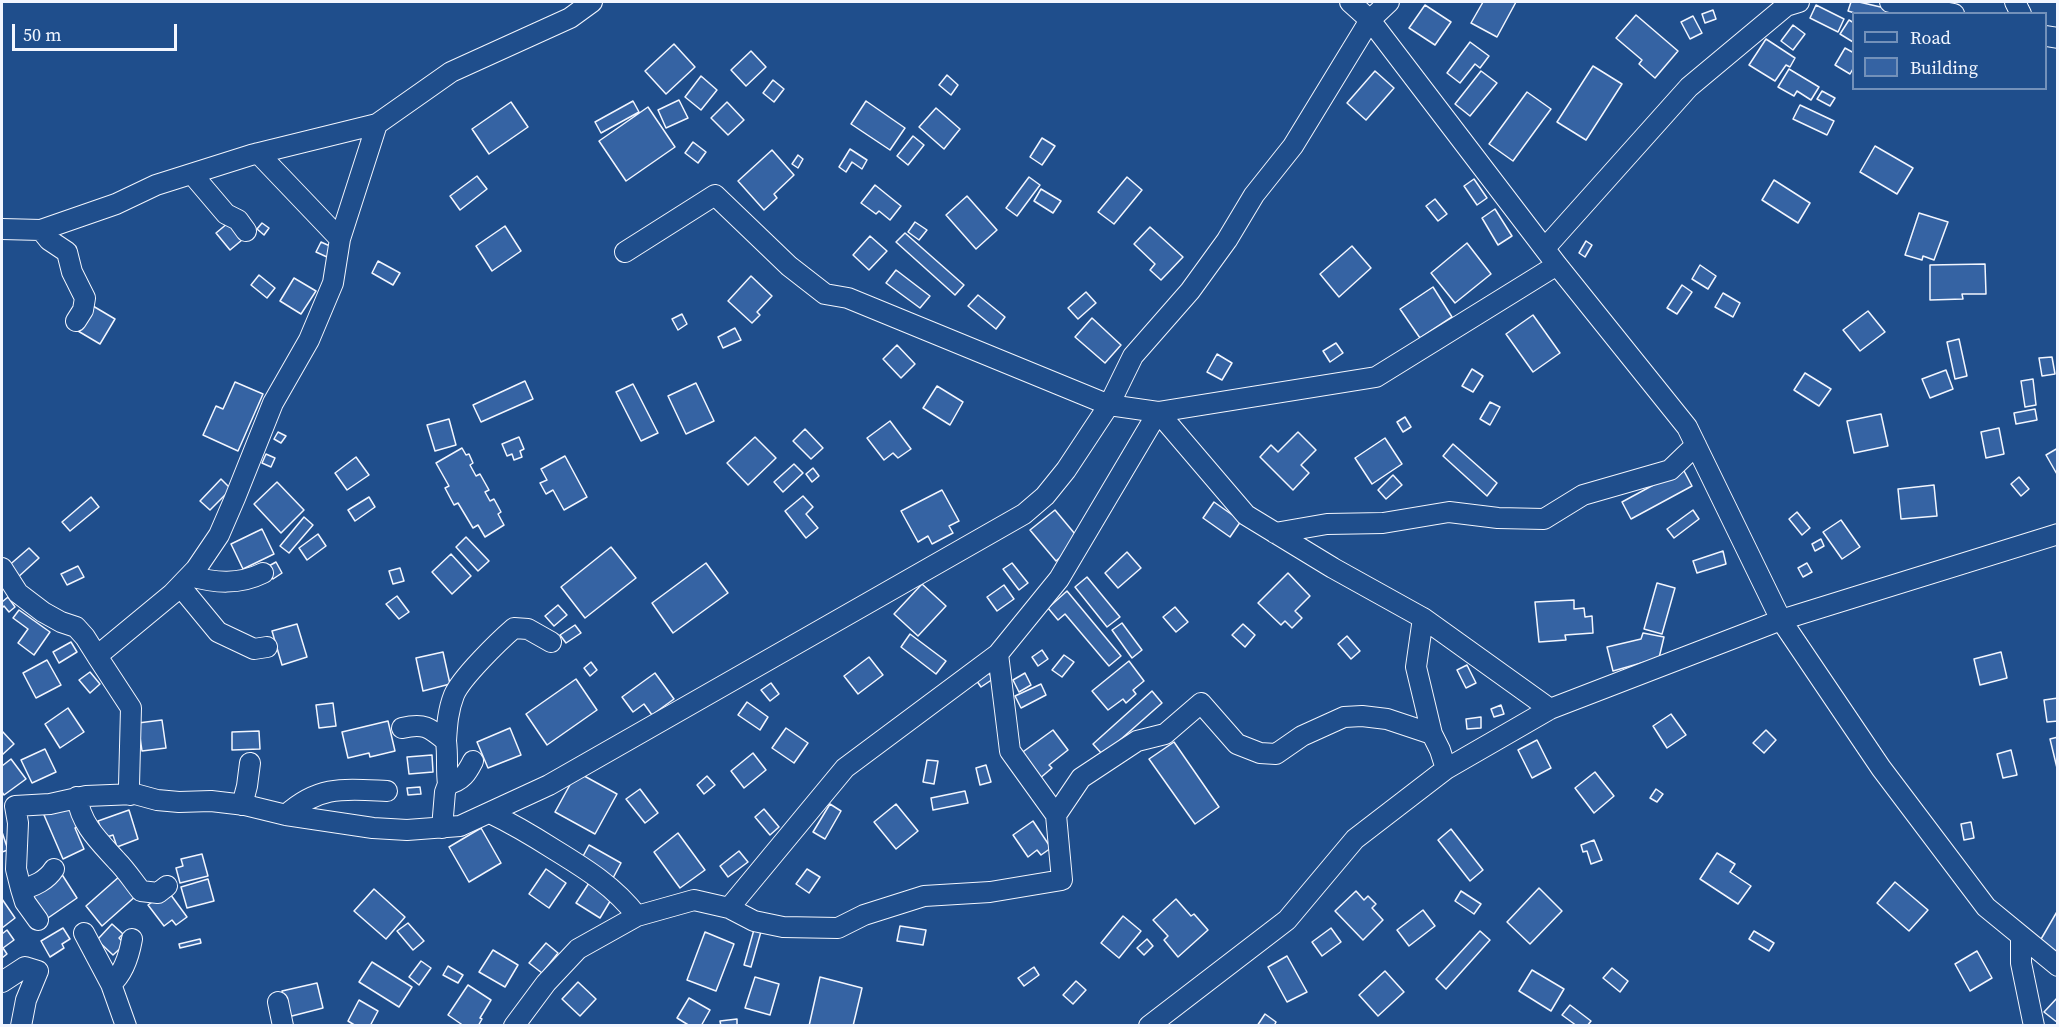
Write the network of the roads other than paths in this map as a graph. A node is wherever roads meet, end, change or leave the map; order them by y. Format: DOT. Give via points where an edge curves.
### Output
graph roads {
  1 [pos="592,2"];
  2 [pos="1350,2"];
  3 [pos="1389,2"];
  4 [pos="1799,2"];
  5 [pos="1890,2"];
  6 [pos="1943,12"];
  7 [pos="1370,20"];
  8 [pos="377,124"];
  9 [pos="258,153"];
  10 [pos="192,174"];
  11 [pos="2,229"];
  12 [pos="41,230"];
  13 [pos="246,231"];
  14 [pos="340,239"];
  15 [pos="1545,248"];
  16 [pos="625,252"];
  17 [pos="1557,265"];
  18 [pos="76,321"];
  19 [pos="1109,405"];
  20 [pos="1158,412"];
  21 [pos="1696,445"];
  22 [pos="1275,533"];
  23 [pos="2058,534"];
  24 [pos="2,568"];
  25 [pos="263,573"];
  26 [pos="185,581"];
  27 [pos="1423,618"];
  28 [pos="1781,620"];
  29 [pos="551,642"];
  30 [pos="267,647"];
  31 [pos="998,654"];
  32 [pos="97,656"];
  33 [pos="1550,710"];
  34 [pos="402,728"];
  35 [pos="1432,734"];
  36 [pos="446,741"];
  37 [pos="473,761"];
  38 [pos="250,763"];
  39 [pos="1446,769"];
  40 [pos="448,784"];
  41 [pos="387,791"];
  42 [pos="130,795"];
  43 [pos="77,797"];
  44 [pos="242,805"];
  45 [pos="490,813"];
  46 [pos="286,815"];
  47 [pos="1056,815"];
  48 [pos="442,828"];
  49 [pos="54,869"];
  50 [pos="167,886"];
  51 [pos="21,889"];
  52 [pos="729,908"];
  53 [pos="638,916"];
  54 [pos="38,920"];
  55 [pos="84,933"];
  56 [pos="2021,936"];
  57 [pos="132,939"];
  58 [pos="2058,966"];
  59 [pos="2,982"];
  60 [pos="111,984"];
  61 [pos="278,1002"];
  62 [pos="21,1026"];
  63 [pos="126,1026"];
  64 [pos="283,1026"];
  65 [pos="514,1026"];
  66 [pos="1149,1026"];
  67 [pos="2034,1026"];
  1 -- 8 [label="street" via="570,18 451,72"];
  2 -- 7 [label="street"];
  3 -- 7 [label="street"];
  4 -- 15 [label="street" via="1786,6 1689,87"];
  5 -- 6 [label="street"];
  7 -- 15 [label="street"];
  7 -- 19 [label="street" via="1293,146 1254,195 1227,240 1190,291 1132,356"];
  8 -- 9 [label="street"];
  8 -- 14 [label="street"];
  9 -- 10 [label="street"];
  9 -- 14 [label="street"];
  10 -- 12 [label="street"];
  10 -- 13 [label="street"];
  11 -- 12 [label="street"];
  12 -- 18 [label="street" via="67,252 85,298"];
  14 -- 26 [label="street" via="333,283 309,340 273,403 219,535"];
  15 -- 17 [label="street"];
  16 -- 19 [label="street" via="715,195 789,266 825,294 848,298"];
  17 -- 20 [label="street" via="1376,377"];
  17 -- 21 [label="street" via="1687,427"];
  19 -- 20 [label="street"];
  19 -- 45 [label="street" via="1066,470 1024,514 549,784"];
  20 -- 22 [label="street" via="1246,515"];
  20 -- 31 [label="street" via="1059,579"];
  21 -- 22 [label="street" via="1670,470 1583,495 1544,519 1449,512 1383,523 1327,524"];
  21 -- 28 [label="street"];
  22 -- 27 [label="street"];
  23 -- 28 [label="street"];
  24 -- 32 [label="street" via="18,593 61,622 76,627"];
  25 -- 26 [label="street" via="236,582"];
  26 -- 30 [label="street" via="218,632 255,650"];
  26 -- 32 [label="street"];
  27 -- 33 [label="street"];
  27 -- 35 [label="street" via="1416,667"];
  28 -- 33 [label="street"];
  28 -- 56 [label="street" via="1881,768 1986,907"];
  29 -- 36 [label="street" via="528,629 514,628 498,643 455,692"];
  31 -- 47 [label="street" via="1010,751"];
  31 -- 52 [label="street" via="845,768"];
  32 -- 42 [label="street" via="131,708"];
  33 -- 39 [label="street"];
  34 -- 36 [label="street" via="420,724"];
  35 -- 39 [label="street"];
  35 -- 47 [label="street" via="1387,719 1344,717 1302,736 1276,754 1260,753 1237,744 1201,703 1164,734 1137,741 1081,777"];
  36 -- 40 [label="street"];
  37 -- 40 [label="street" via="466,774"];
  38 -- 44 [label="street"];
  39 -- 66 [label="street" via="1355,839 1287,920"];
  40 -- 48 [label="street"];
  41 -- 46 [label="street" via="344,789 316,794"];
  42 -- 43 [label="street"];
  42 -- 44 [label="street"];
  43 -- 50 [label="street" via="93,835 141,891 158,893"];
  43 -- 51 [label="street" via="50,804 15,806 16,869"];
  44 -- 46 [label="street"];
  45 -- 48 [label="street" via="460,826"];
  45 -- 53 [label="street" via="596,875 625,899"];
  46 -- 48 [label="street" via="407,831"];
  47 -- 52 [label="street" via="1062,880 990,892 924,896 864,915 838,928 783,927 754,921"];
  49 -- 51 [label="street" via="45,879"];
  51 -- 54 [label="street"];
  52 -- 53 [label="street" via="694,900"];
  53 -- 65 [label="street" via="578,949"];
  55 -- 60 [label="street"];
  56 -- 58 [label="street"];
  56 -- 67 [label="street" via="2021,963"];
  57 -- 60 [label="street" via="125,966"];
  59 -- 62 [label="street" via="25,967 38,971"];
  60 -- 63 [label="street"];
  61 -- 64 [label="street"];
}
